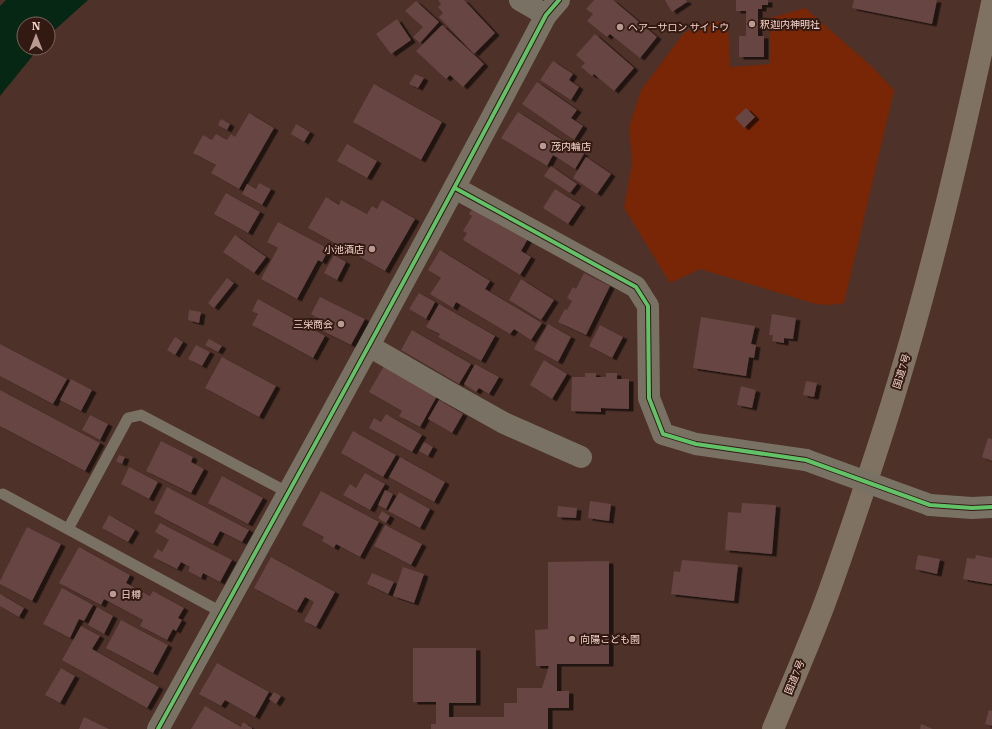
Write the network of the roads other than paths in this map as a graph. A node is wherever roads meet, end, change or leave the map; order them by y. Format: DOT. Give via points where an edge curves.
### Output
graph roads {
  1 [pos="520,0"];
  2 [pos="992,3"];
  3 [pos="552,8"];
  4 [pos="455,188"];
  5 [pos="369,346"];
  6 [pos="581,456"];
  7 [pos="289,493"];
  8 [pos="3,494"];
  9 [pos="992,507"];
  10 [pos="68,529"];
  11 [pos="223,613"];
  12 [pos="158,729"];
  13 [pos="773,729"];
  1 -- 3 [label="street"];
  2 -- 13 [label="highway, 国道7号" via="935,248 878,449 823,606"];
  3 -- 4 [label="street"];
  4 -- 5 [label="street"];
  4 -- 9 [label="street, bridge" via="636,287 648,306 650,398 663,434 696,444 806,460 930,505"];
  5 -- 6 [label="street" via="504,423"];
  5 -- 7 [label="street"];
  7 -- 10 [label="lane" via="141,415 128,418"];
  7 -- 11 [label="street"];
  8 -- 10 [label="lane"];
  10 -- 11 [label="lane"];
  11 -- 12 [label="street"];
}
